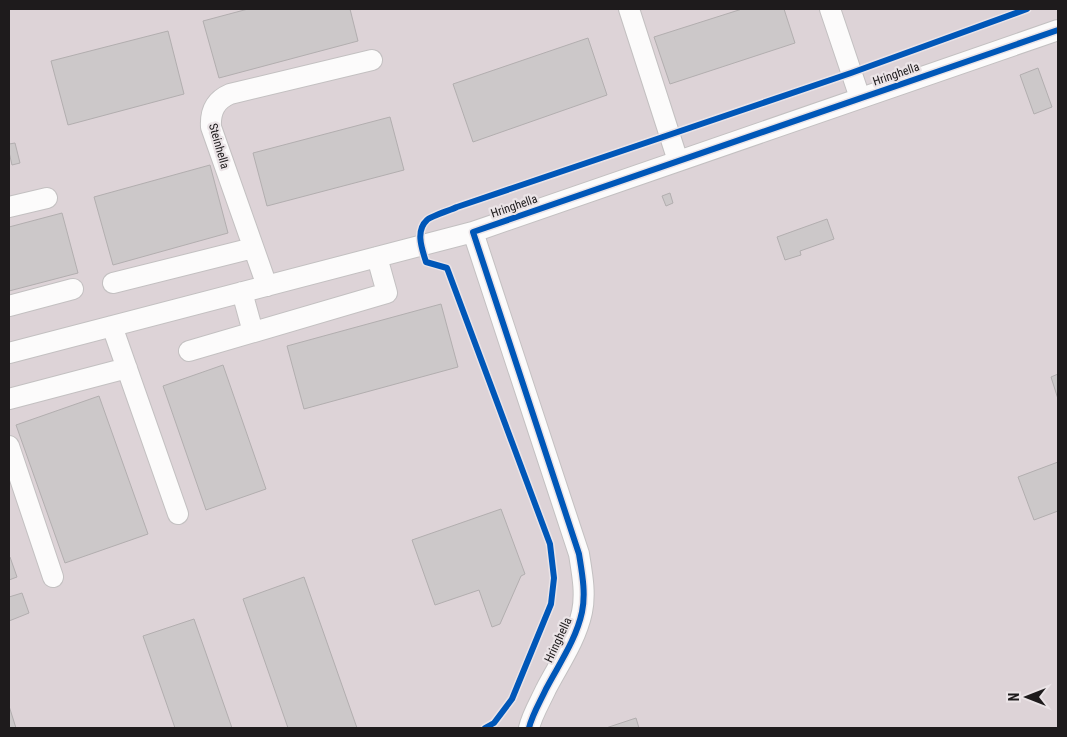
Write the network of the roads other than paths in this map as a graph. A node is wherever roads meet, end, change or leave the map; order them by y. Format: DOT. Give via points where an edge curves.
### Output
graph roads {
  1 [pos="630,9"];
  2 [pos="830,9"];
  3 [pos="1058,30"];
  4 [pos="372,60"];
  5 [pos="860,98"];
  6 [pos="678,161"];
  7 [pos="47,198"];
  8 [pos="9,208"];
  9 [pos="473,232"];
  10 [pos="253,248"];
  11 [pos="377,257"];
  12 [pos="113,283"];
  13 [pos="267,286"];
  14 [pos="73,289"];
  15 [pos="242,292"];
  16 [pos="9,306"];
  17 [pos="112,326"];
  18 [pos="253,332"];
  19 [pos="189,351"];
  20 [pos="9,353"];
  21 [pos="127,368"];
  22 [pos="9,399"];
  23 [pos="9,446"];
  24 [pos="178,514"];
  25 [pos="52,577"];
  26 [pos="529,728"];
  1 -- 6 [label="street"];
  2 -- 5 [label="street"];
  3 -- 5 [label="street, Hringhella"];
  4 -- 10 [label="street, Steinhella" via="230,94 215,106 211,127"];
  5 -- 6 [label="street, Hringhella"];
  6 -- 9 [label="street, Hringhella"];
  7 -- 8 [label="street"];
  9 -- 11 [label="street"];
  9 -- 26 [label="street, Hringhella" via="579,554 584,582 582,611 575,635 538,704"];
  10 -- 12 [label="street"];
  10 -- 13 [label="street, Steinhella"];
  11 -- 13 [label="street"];
  11 -- 18 [label="street" via="387,293"];
  13 -- 15 [label="street"];
  14 -- 16 [label="street"];
  15 -- 17 [label="street"];
  15 -- 18 [label="street"];
  17 -- 20 [label="street"];
  17 -- 21 [label="street"];
  18 -- 19 [label="street"];
  21 -- 22 [label="street"];
  21 -- 24 [label="street"];
  23 -- 25 [label="street"];
}
